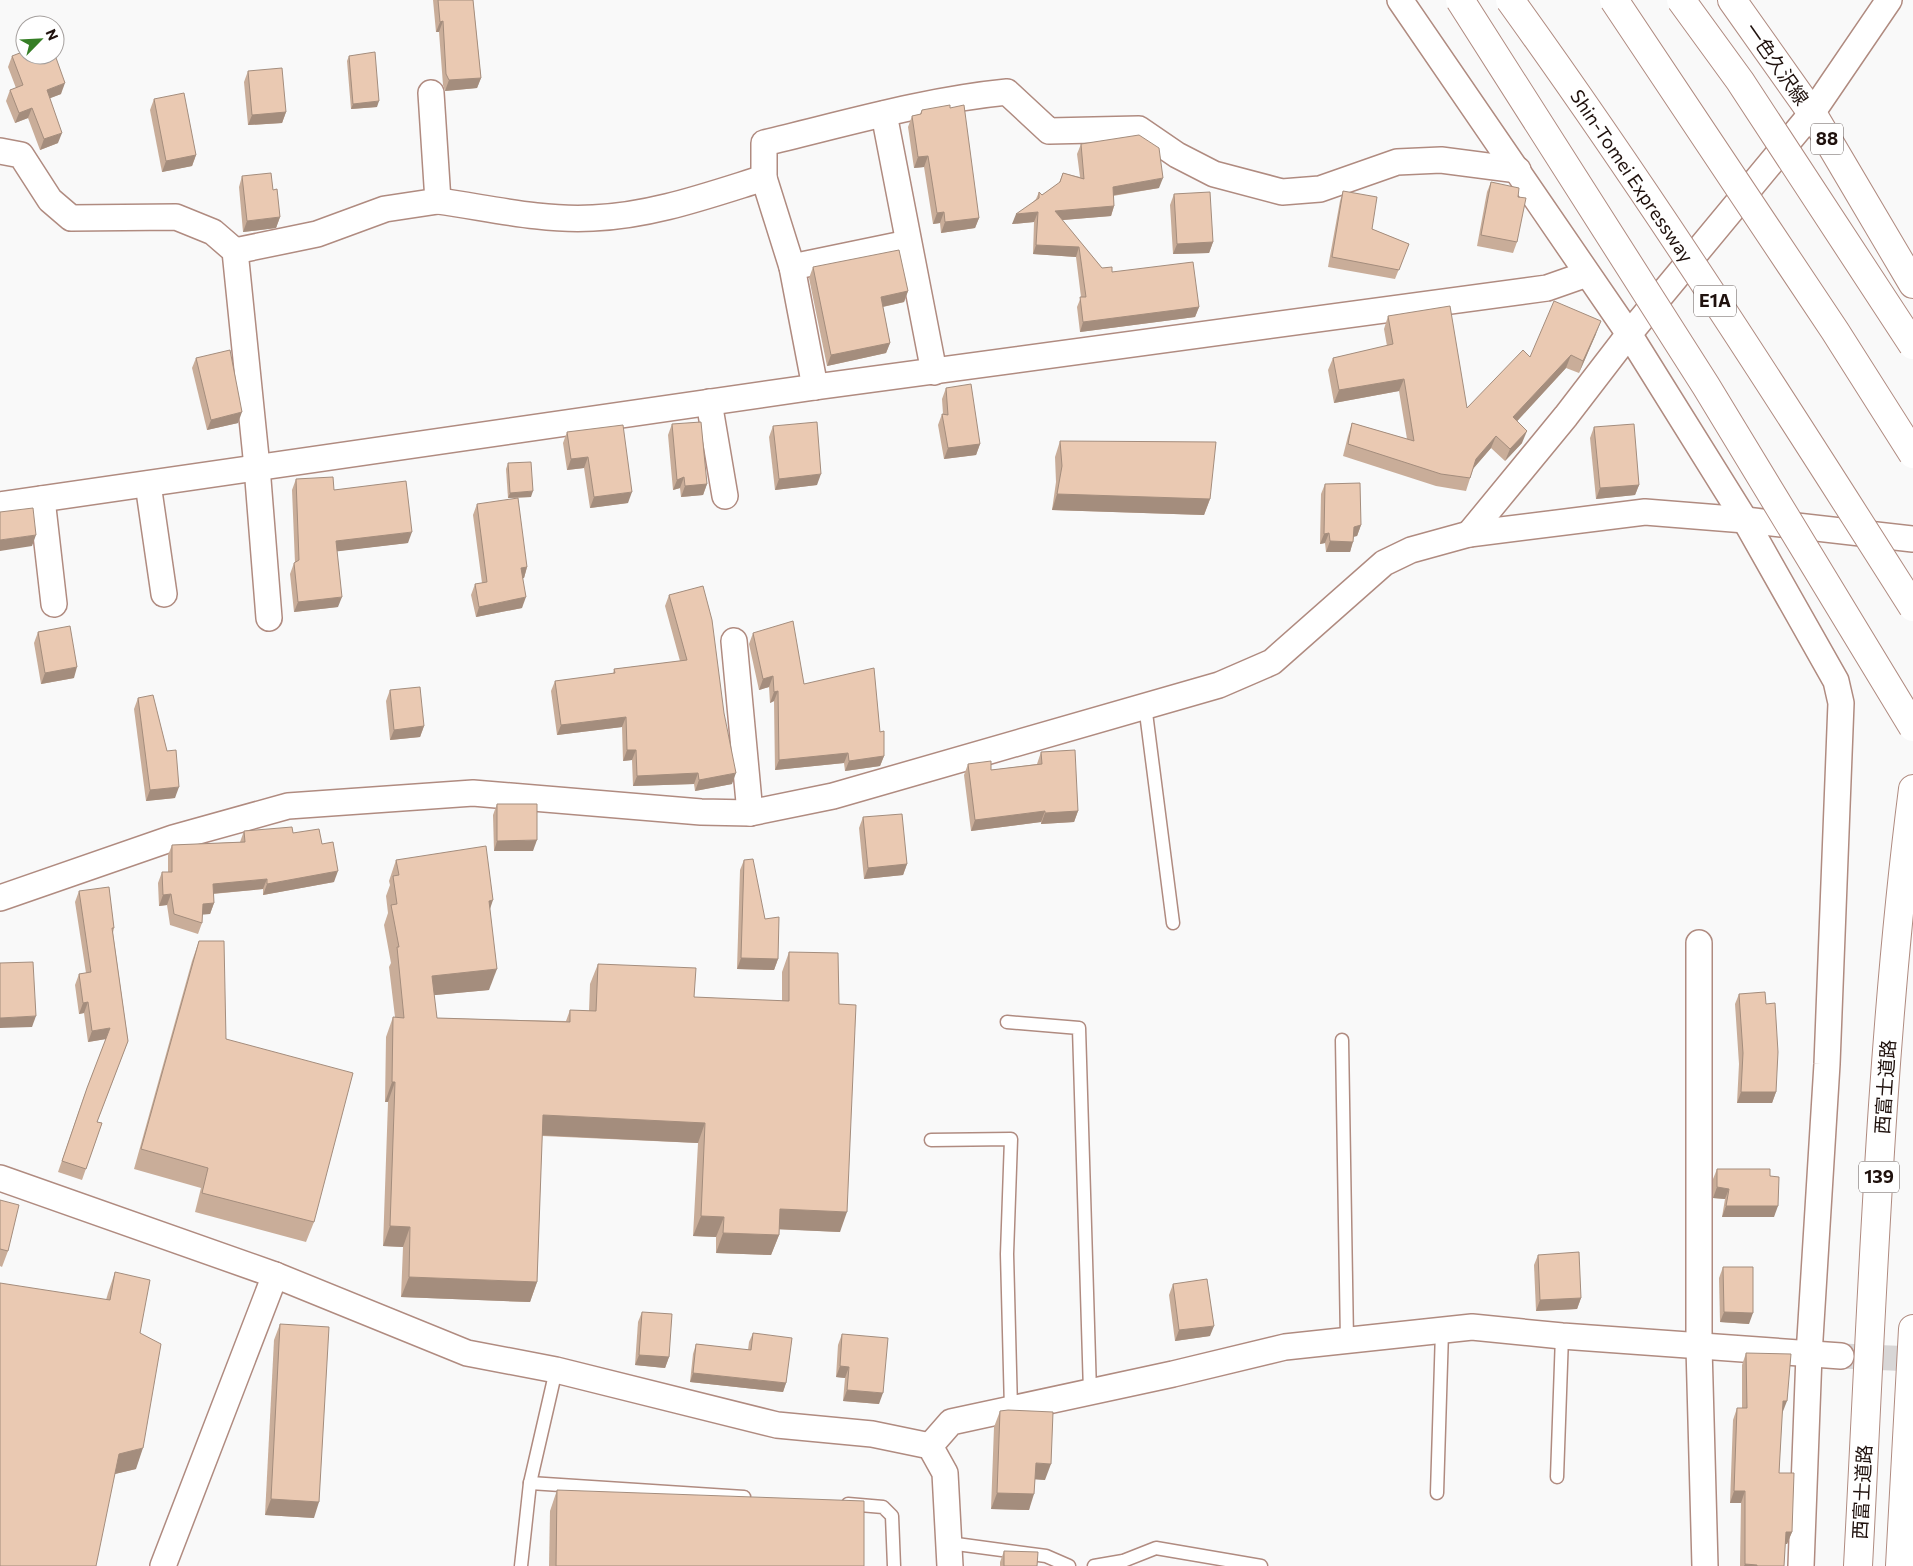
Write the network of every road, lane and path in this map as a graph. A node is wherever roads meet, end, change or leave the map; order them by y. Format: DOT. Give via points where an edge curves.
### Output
graph roads {
  1 [pos="1400,0"];
  2 [pos="1460,0"];
  3 [pos="1510,0"];
  4 [pos="1614,0"];
  5 [pos="1680,0"];
  6 [pos="1732,0"];
  7 [pos="1889,0"];
  8 [pos="431,93"];
  9 [pos="1812,112"];
  10 [pos="884,114"];
  11 [pos="0,151"];
  12 [pos="1518,170"];
  13 [pos="764,178"];
  14 [pos="438,201"];
  15 [pos="908,243"];
  16 [pos="235,251"];
  17 [pos="792,267"];
  18 [pos="1587,274"];
  19 [pos="1913,284"];
  20 [pos="1629,334"];
  21 [pos="1913,345"];
  22 [pos="934,372"];
  23 [pos="815,387"];
  24 [pos="709,402"];
  25 [pos="1913,454"];
  26 [pos="257,467"];
  27 [pos="148,484"];
  28 [pos="725,496"];
  29 [pos="42,499"];
  30 [pos="0,505"];
  31 [pos="1745,520"];
  32 [pos="1469,534"];
  33 [pos="1913,539"];
  34 [pos="164,594"];
  35 [pos="54,604"];
  36 [pos="1913,607"];
  37 [pos="269,618"];
  38 [pos="734,641"];
  39 [pos="1145,705"];
  40 [pos="1913,727"];
  41 [pos="1913,789"];
  42 [pos="750,812"];
  43 [pos="0,898"];
  44 [pos="1173,923"];
  45 [pos="1700,943"];
  46 [pos="1007,1022"];
  47 [pos="1342,1040"];
  48 [pos="931,1140"];
  49 [pos="0,1178"];
  50 [pos="275,1275"];
  51 [pos="1913,1330"];
  52 [pos="1442,1331"];
  53 [pos="1562,1336"];
  54 [pos="1347,1341"];
  55 [pos="1699,1347"];
  56 [pos="1809,1355"];
  57 [pos="1841,1356"];
  58 [pos="556,1370"];
  59 [pos="1090,1392"];
  60 [pos="1011,1409"];
  61 [pos="930,1446"];
  62 [pos="1557,1477"];
  63 [pos="530,1482"];
  64 [pos="1437,1493"];
  65 [pos="755,1498"];
  66 [pos="834,1504"];
  67 [pos="950,1555"];
  68 [pos="163,1566"];
  69 [pos="521,1566"];
  70 [pos="894,1566"];
  71 [pos="1069,1566"];
  72 [pos="1094,1566"];
  73 [pos="1261,1566"];
  74 [pos="1705,1566"];
  75 [pos="1801,1566"];
  76 [pos="1858,1566"];
  77 [pos="1900,1566"];
  1 -- 12 [label="street"];
  2 -- 40 [label="main road, bridge" via="1706,386"];
  3 -- 36 [label="main road, Shin-Tomei Expressway / E1A, bridge" via="1605,136 1818,457"];
  4 -- 25 [label="main road, bridge" via="1830,323"];
  5 -- 21 [label="main road, bridge" via="1740,81"];
  6 -- 9 [label="main road, 一色久沢線 / 88"];
  7 -- 9 [label="street"];
  8 -- 14 [label="street"];
  9 -- 19 [label="main road, 一色久沢線 / 88"];
  9 -- 20 [label="street"];
  10 -- 12 [label="street" via="1007,92 1049,131 1139,129 1177,155 1214,174 1282,192 1320,189 1396,162 1441,160"];
  10 -- 13 [label="street" via="764,143"];
  10 -- 15 [label="street"];
  11 -- 16 [label="street" via="21,156 50,200 71,218 176,217 212,232"];
  12 -- 18 [label="street"];
  13 -- 14 [label="street" via="657,209 594,218 537,215"];
  13 -- 17 [label="street"];
  14 -- 16 [label="street" via="385,209 317,234"];
  15 -- 17 [label="street"];
  15 -- 22 [label="street"];
  16 -- 26 [label="street"];
  17 -- 23 [label="street"];
  18 -- 20 [label="street"];
  18 -- 22 [label="street" via="1547,288"];
  20 -- 31 [label="street"];
  20 -- 32 [label="street"];
  22 -- 23 [label="street"];
  23 -- 24 [label="street"];
  24 -- 26 [label="street"];
  24 -- 28 [label="street"];
  26 -- 27 [label="street"];
  26 -- 37 [label="street"];
  27 -- 29 [label="street"];
  27 -- 34 [label="street"];
  29 -- 30 [label="street"];
  29 -- 35 [label="street"];
  31 -- 32 [label="street" via="1645,512"];
  31 -- 33 [label="street"];
  31 -- 56 [label="street" via="1836,681 1841,703 1827,1064"];
  32 -- 39 [label="street" via="1411,550 1384,563 1272,662 1219,685"];
  38 -- 42 [label="street"];
  39 -- 42 [label="street" via="834,796"];
  39 -- 44 [label="lane"];
  41 -- 76 [label="main road, 西富士道路 / 139" via="1898,908 1882,1127"];
  42 -- 43 [label="street" via="701,812 473,794 288,806 173,838"];
  45 -- 55 [label="street"];
  46 -- 59 [label="lane" via="1079,1028"];
  47 -- 54 [label="lane"];
  48 -- 60 [label="lane" via="1011,1139 1007,1254"];
  49 -- 50 [label="street"];
  50 -- 58 [label="street" via="467,1353"];
  50 -- 68 [label="street"];
  51 -- 77 [label="main road"];
  52 -- 53 [label="street" via="1472,1327"];
  52 -- 54 [label="street"];
  52 -- 64 [label="lane"];
  53 -- 55 [label="street"];
  53 -- 62 [label="lane"];
  54 -- 59 [label="street" via="1285,1347"];
  55 -- 56 [label="street"];
  55 -- 74 [label="street"];
  56 -- 57 [label="street"];
  56 -- 75 [label="street"];
  58 -- 61 [label="street" via="777,1426 872,1434"];
  58 -- 63 [label="lane"];
  59 -- 60 [label="street"];
  60 -- 61 [label="street" via="951,1422"];
  61 -- 67 [label="street" via="945,1473"];
  63 -- 65 [label="lane"];
  63 -- 69 [label="lane"];
  66 -- 70 [label="lane" via="883,1507 892,1516"];
  67 -- 71 [label="lane" via="1046,1556"];
  72 -- 73 [label="lane" via="1123,1561 1156,1548"];
}
